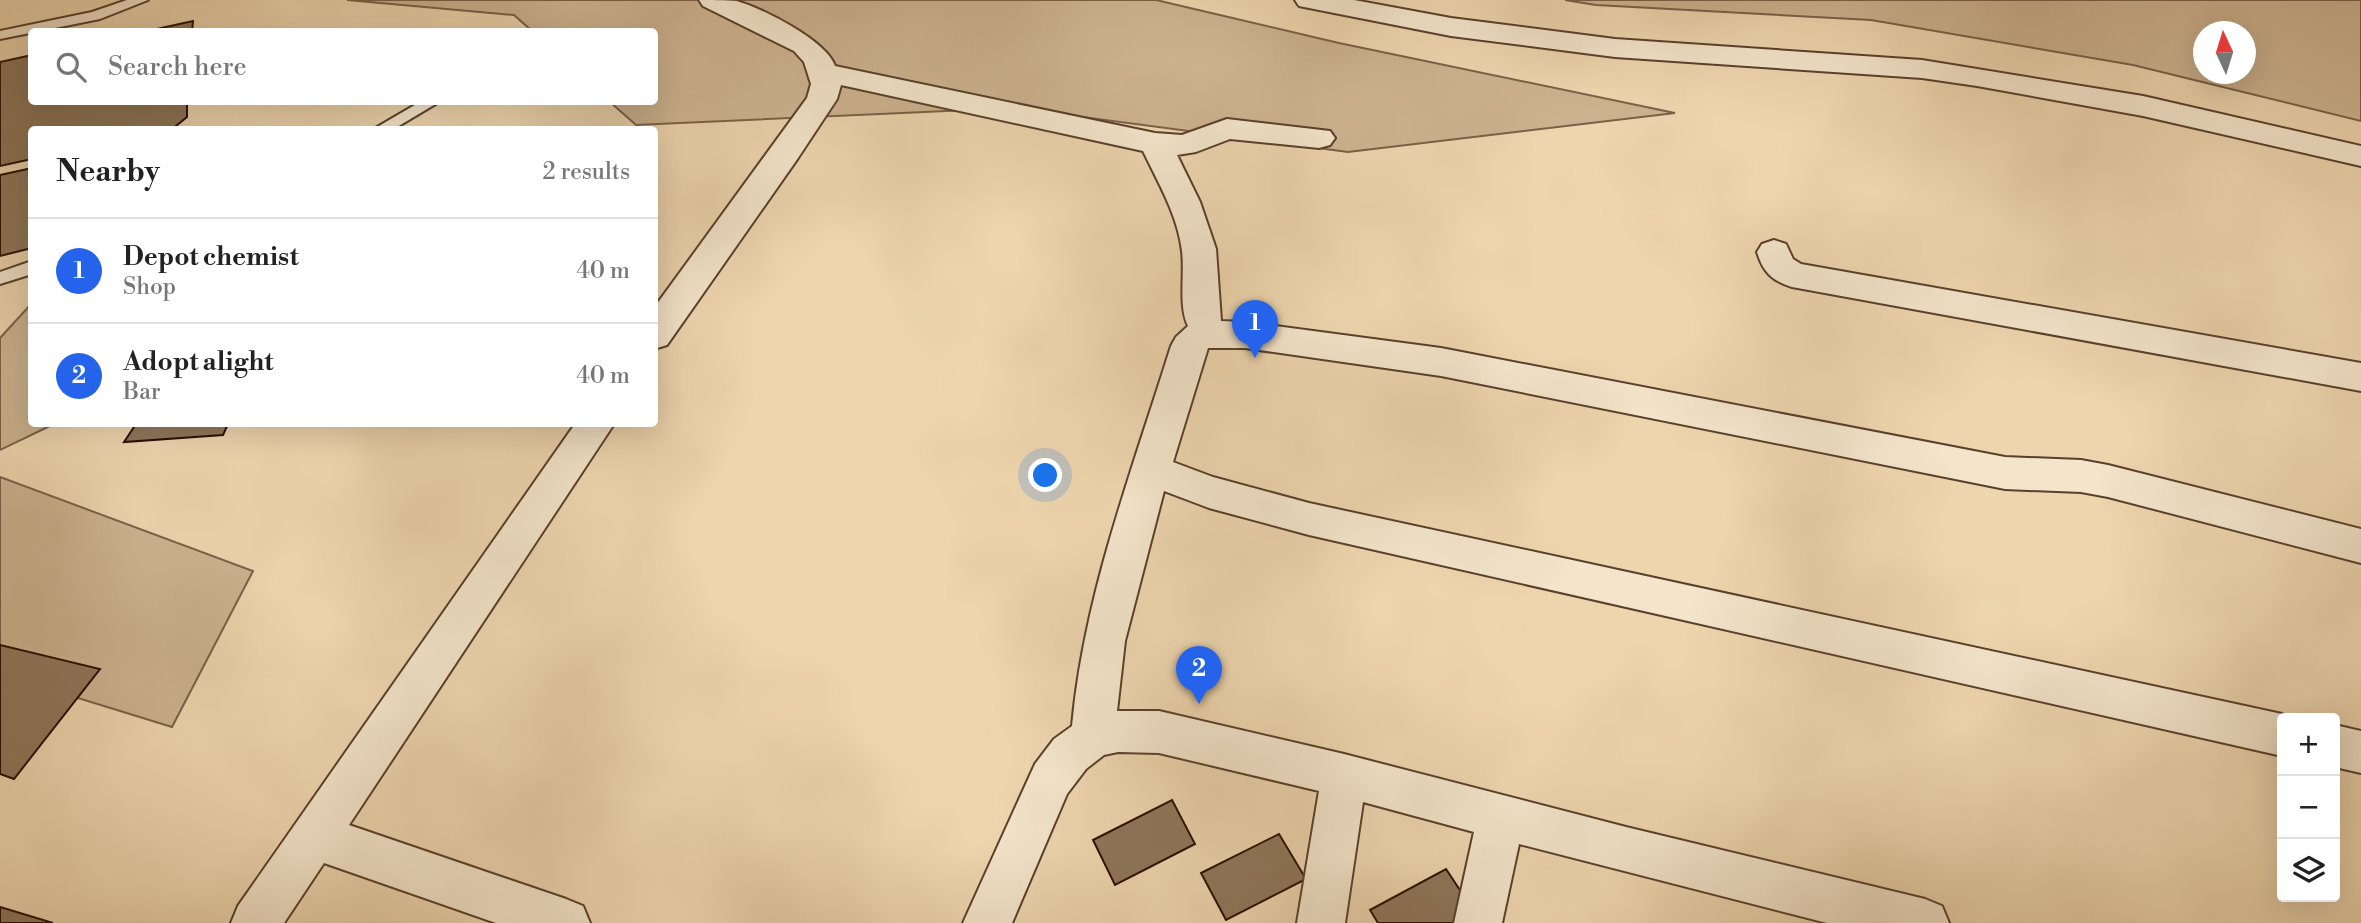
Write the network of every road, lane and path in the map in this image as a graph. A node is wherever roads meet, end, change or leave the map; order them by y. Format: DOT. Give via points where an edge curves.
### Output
graph roads {
  1 [pos="141,0"];
  2 [pos="713,0"];
  3 [pos="1309,0"];
  4 [pos="35,28"];
  5 [pos="28,29"];
  6 [pos="0,35"];
  7 [pos="822,72"];
  8 [pos="425,105"];
  9 [pos="386,126"];
  10 [pos="1319,138"];
  11 [pos="1155,144"];
  12 [pos="2361,156"];
  13 [pos="1774,251"];
  14 [pos="28,268"];
  15 [pos="0,278"];
  16 [pos="658,330"];
  17 [pos="1211,334"];
  18 [pos="2361,377"];
  19 [pos="594,427"];
  20 [pos="1153,471"];
  21 [pos="2361,546"];
  22 [pos="2277,734"];
  23 [pos="1093,737"];
  24 [pos="2340,748"];
  25 [pos="2361,752"];
  26 [pos="1344,775"];
  27 [pos="1501,817"];
  28 [pos="315,837"];
  29 [pos="255,923"];
  30 [pos="566,923"];
  31 [pos="987,923"];
  32 [pos="1321,923"];
  33 [pos="1478,923"];
  34 [pos="1925,923"];
  1 -- 4 [label="lane" via="95,16"];
  2 -- 7 [label="street" via="804,45 818,59"];
  3 -- 12 [label="street" via="1451,27 1615,48 1969,75 2133,105"];
  5 -- 6 [label="lane"];
  7 -- 11 [label="street"];
  7 -- 16 [label="street" via="826,84 822,99"];
  8 -- 9 [label="lane"];
  10 -- 11 [label="street" via="1227,129 1185,145"];
  11 -- 17 [label="street" via="1184,202 1199,249 1202,314"];
  13 -- 18 [label="street" via="1779,265 1792,275"];
  14 -- 15 [label="lane"];
  17 -- 20 [label="street" via="1197,337 1189,346"];
  17 -- 21 [label="street" via="1441,362 2005,473 2081,476"];
  19 -- 28 [label="street"];
  20 -- 22 [label="street" via="1209,492 1309,519"];
  20 -- 23 [label="street" via="1103,643"];
  23 -- 26 [label="street" via="1118,731 1159,732"];
  23 -- 31 [label="street" via="1070,754 1051,779"];
  24 -- 25 [label="street"];
  26 -- 27 [label="street"];
  26 -- 32 [label="street"];
  27 -- 33 [label="street"];
  27 -- 34 [label="street"];
  28 -- 29 [label="street"];
  28 -- 30 [label="street"];
}
